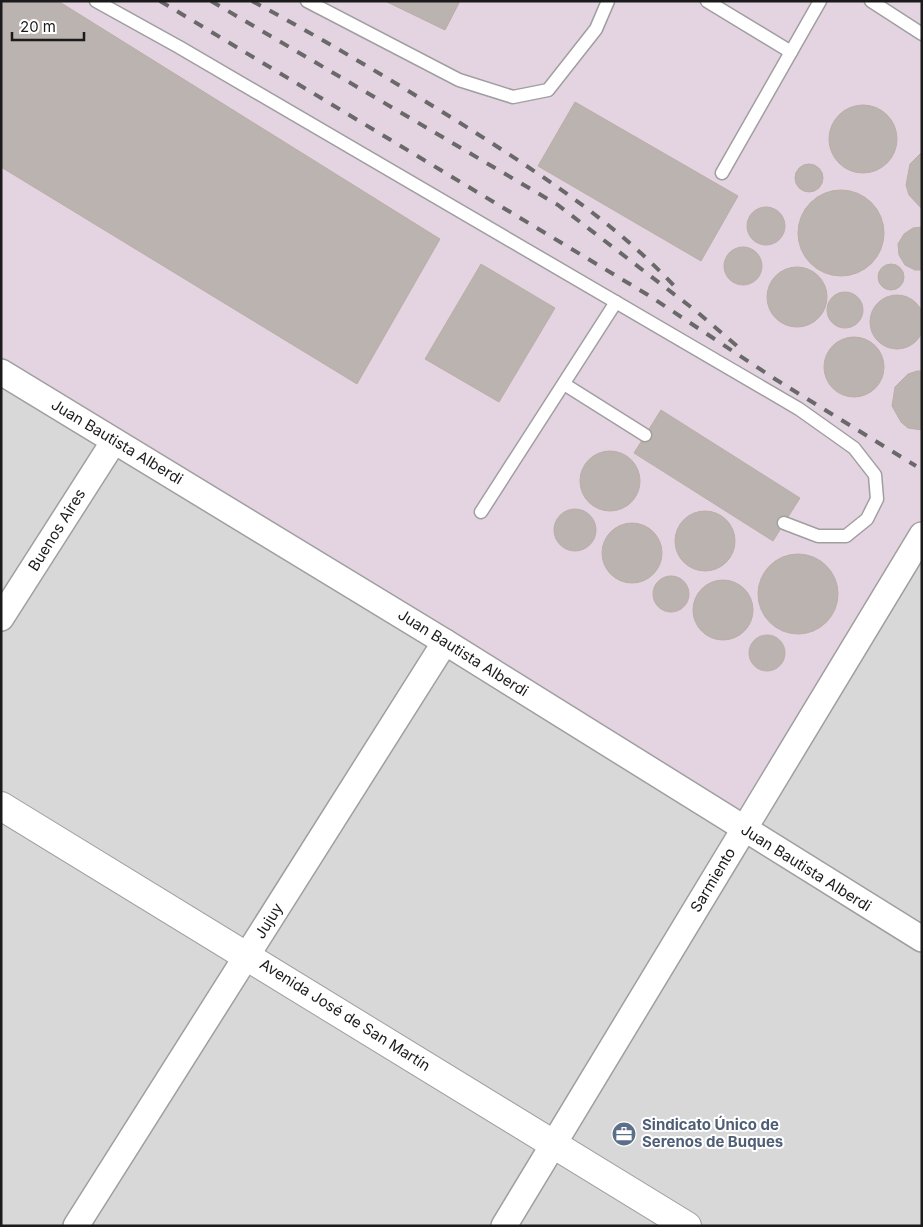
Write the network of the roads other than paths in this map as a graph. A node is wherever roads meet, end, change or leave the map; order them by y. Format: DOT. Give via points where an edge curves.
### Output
graph roads {
  1 [pos="96,1"];
  2 [pos="307,1"];
  3 [pos="608,1"];
  4 [pos="708,1"];
  5 [pos="820,1"];
  6 [pos="872,1"];
  7 [pos="922,34"];
  8 [pos="791,52"];
  9 [pos="722,173"];
  10 [pos="616,302"];
  11 [pos="1,372"];
  12 [pos="564,384"];
  13 [pos="645,435"];
  14 [pos="114,441"];
  15 [pos="481,512"];
  16 [pos="784,523"];
  17 [pos="922,534"];
  18 [pos="1,618"];
  19 [pos="445,642"];
  20 [pos="1,806"];
  21 [pos="744,830"];
  22 [pos="922,939"];
  23 [pos="247,956"];
  24 [pos="553,1144"];
  25 [pos="76,1226"];
  26 [pos="504,1226"];
  27 [pos="687,1226"];
  1 -- 10 [label="lane"];
  2 -- 3 [label="lane" via="459,80 513,98 548,90 596,29"];
  4 -- 8 [label="lane"];
  5 -- 8 [label="lane"];
  6 -- 7 [label="lane"];
  8 -- 9 [label="lane"];
  10 -- 12 [label="lane"];
  10 -- 16 [label="lane" via="799,409 854,448 875,475 877,499 867,520 846,536 818,536"];
  11 -- 14 [label="street, Juan Bautista Alberdi"];
  12 -- 13 [label="lane"];
  12 -- 15 [label="lane"];
  14 -- 18 [label="street, Buenos Aires"];
  14 -- 19 [label="street, Juan Bautista Alberdi"];
  17 -- 21 [label="street, Sarmiento"];
  19 -- 21 [label="street, Juan Bautista Alberdi"];
  19 -- 23 [label="street, Jujuy"];
  20 -- 23 [label="street, Avenida José de San Martín"];
  21 -- 22 [label="street, Juan Bautista Alberdi"];
  21 -- 24 [label="street, Sarmiento"];
  23 -- 24 [label="street, Avenida José de San Martín"];
  23 -- 25 [label="street, Jujuy"];
  24 -- 26 [label="street, Sarmiento"];
  24 -- 27 [label="street, Avenida José de San Martín"];
}
